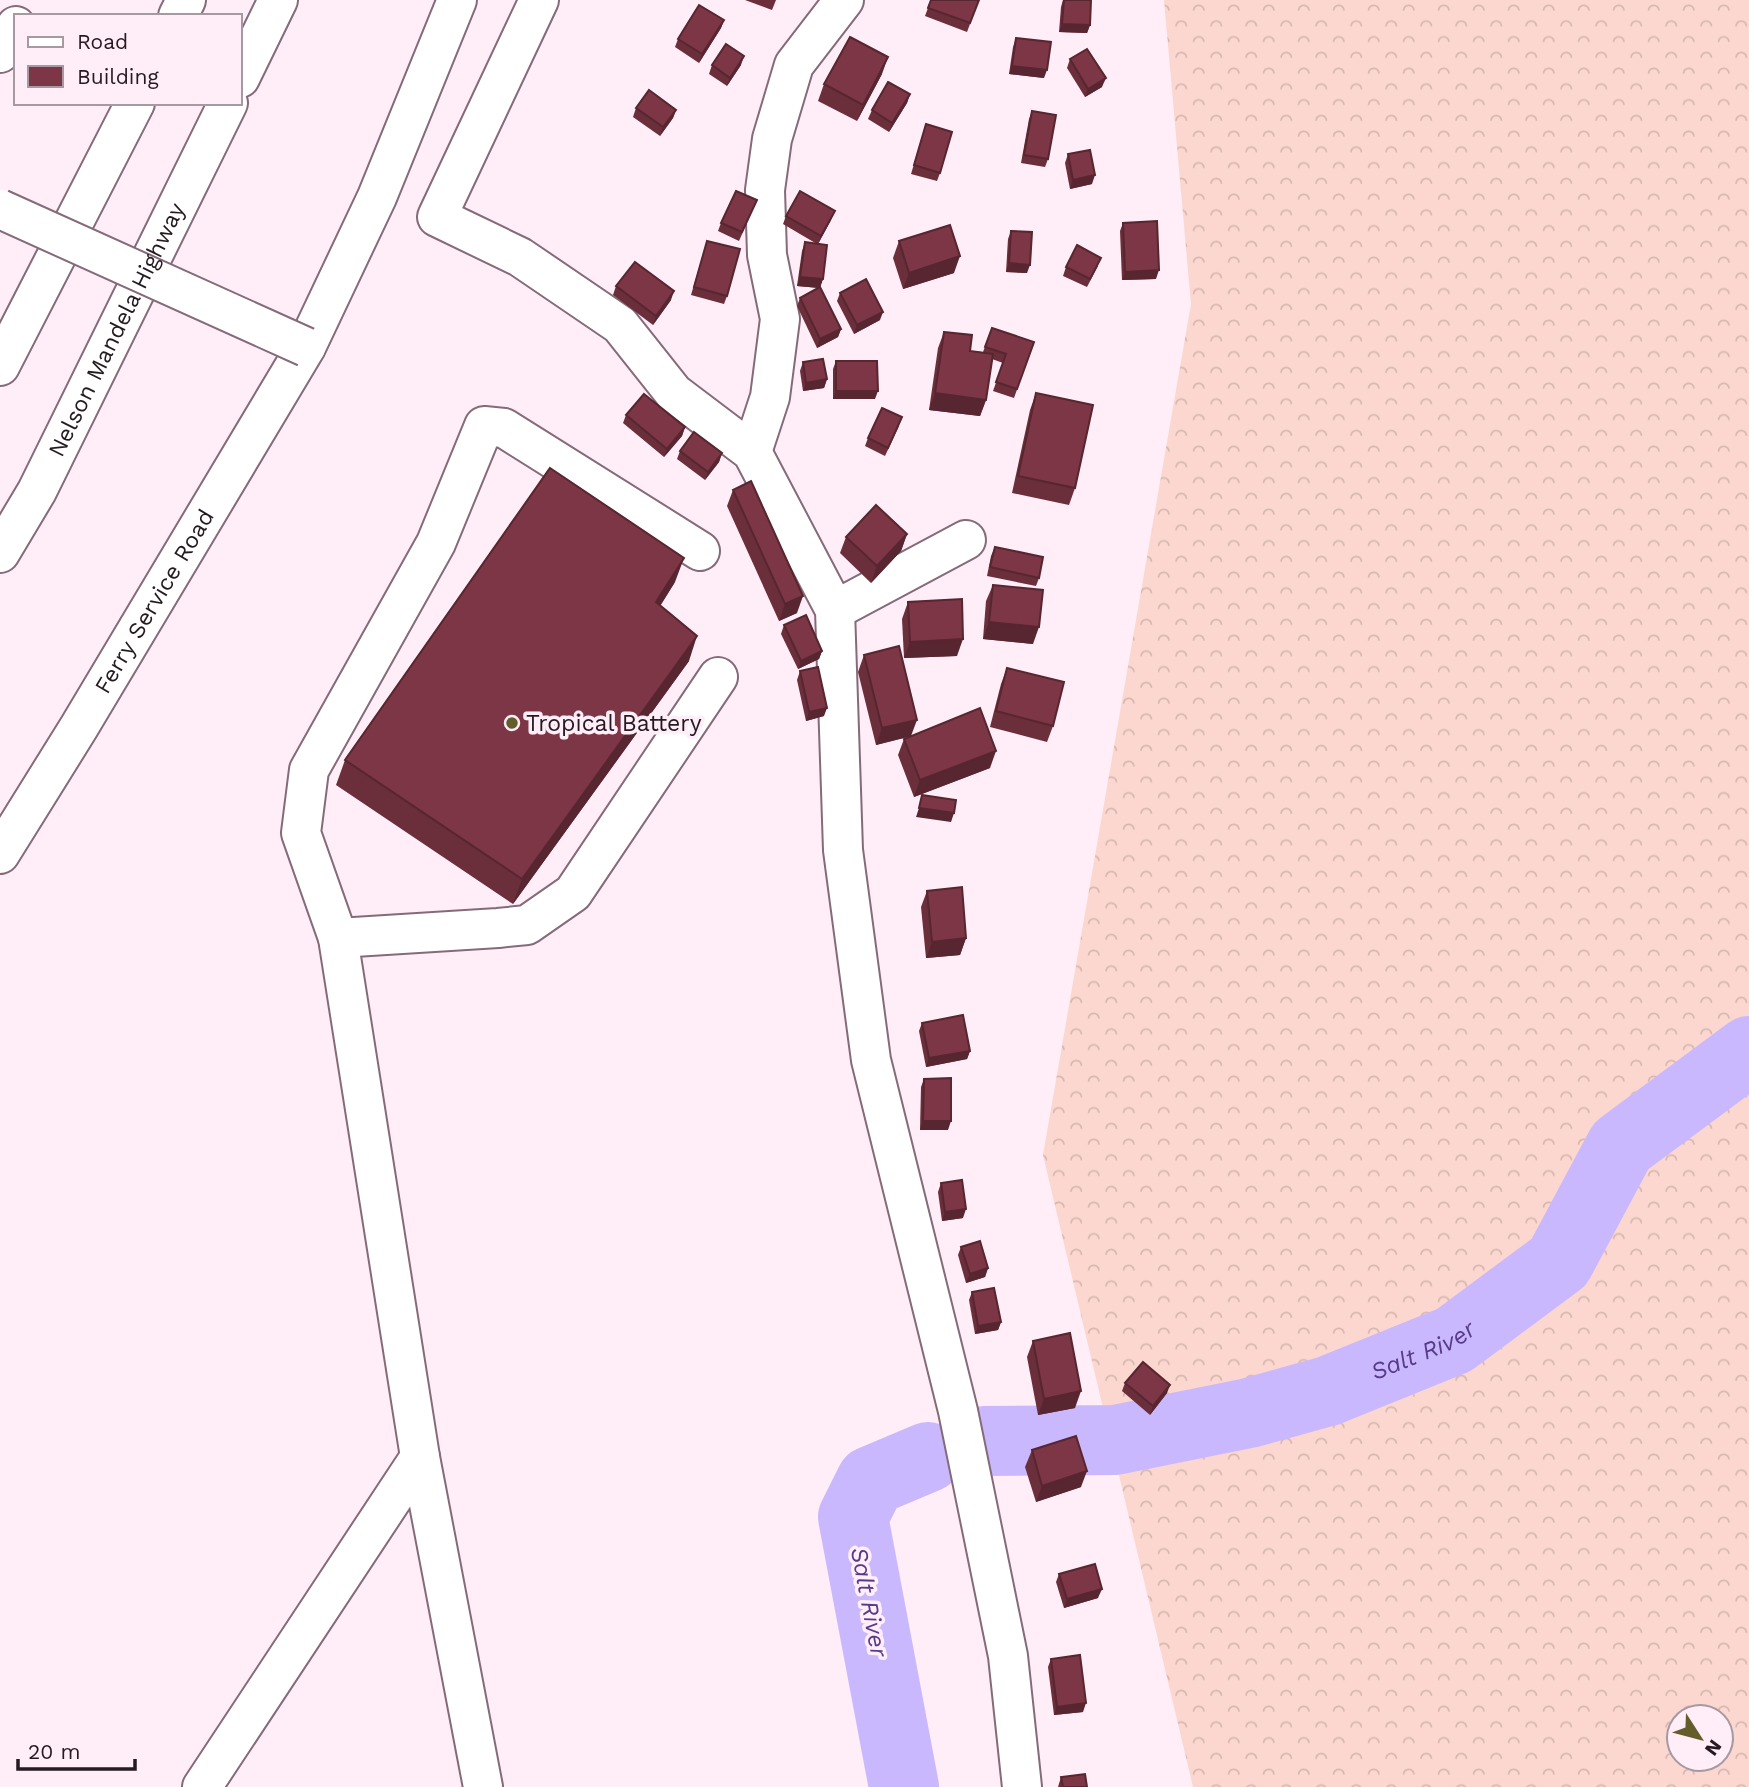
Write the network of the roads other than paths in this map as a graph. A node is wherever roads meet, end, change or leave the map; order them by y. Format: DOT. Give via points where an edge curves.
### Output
graph roads {
  1 [pos="278,0"];
  2 [pos="457,0"];
  3 [pos="539,0"];
  4 [pos="844,0"];
  5 [pos="14,29"];
  6 [pos="0,53"];
  7 [pos="242,74"];
  8 [pos="134,105"];
  9 [pos="227,105"];
  10 [pos="0,209"];
  11 [pos="306,347"];
  12 [pos="0,366"];
  13 [pos="752,452"];
  14 [pos="966,540"];
  15 [pos="700,551"];
  16 [pos="0,553"];
  17 [pos="835,610"];
  18 [pos="718,677"];
  19 [pos="0,854"];
  20 [pos="338,937"];
  21 [pos="420,1457"];
  22 [pos="202,1787"];
  23 [pos="483,1787"];
  24 [pos="1023,1787"];
  1 -- 7 [label="main road"];
  2 -- 11 [label="main road, Ferry Service Road" via="377,198"];
  3 -- 13 [label="main road" via="437,217 520,257 620,325 674,393"];
  4 -- 13 [label="main road" via="794,65 772,139 765,190 767,255 780,319 770,397"];
  5 -- 6 [label="main road"];
  8 -- 12 [label="main road"];
  9 -- 16 [label="main road, Nelson Mandela Highway" via="37,491"];
  10 -- 11 [label="main road, bridge"];
  11 -- 19 [label="main road, Ferry Service Road"];
  13 -- 17 [label="main road"];
  14 -- 17 [label="main road"];
  15 -- 20 [label="main road" via="504,428 484,426 436,543 309,770 301,833"];
  17 -- 24 [label="main road" via="843,850 871,1060 958,1411 1008,1656"];
  18 -- 20 [label="main road" via="573,893 527,925"];
  20 -- 21 [label="main road"];
  21 -- 22 [label="main road"];
  21 -- 23 [label="main road"];
}
